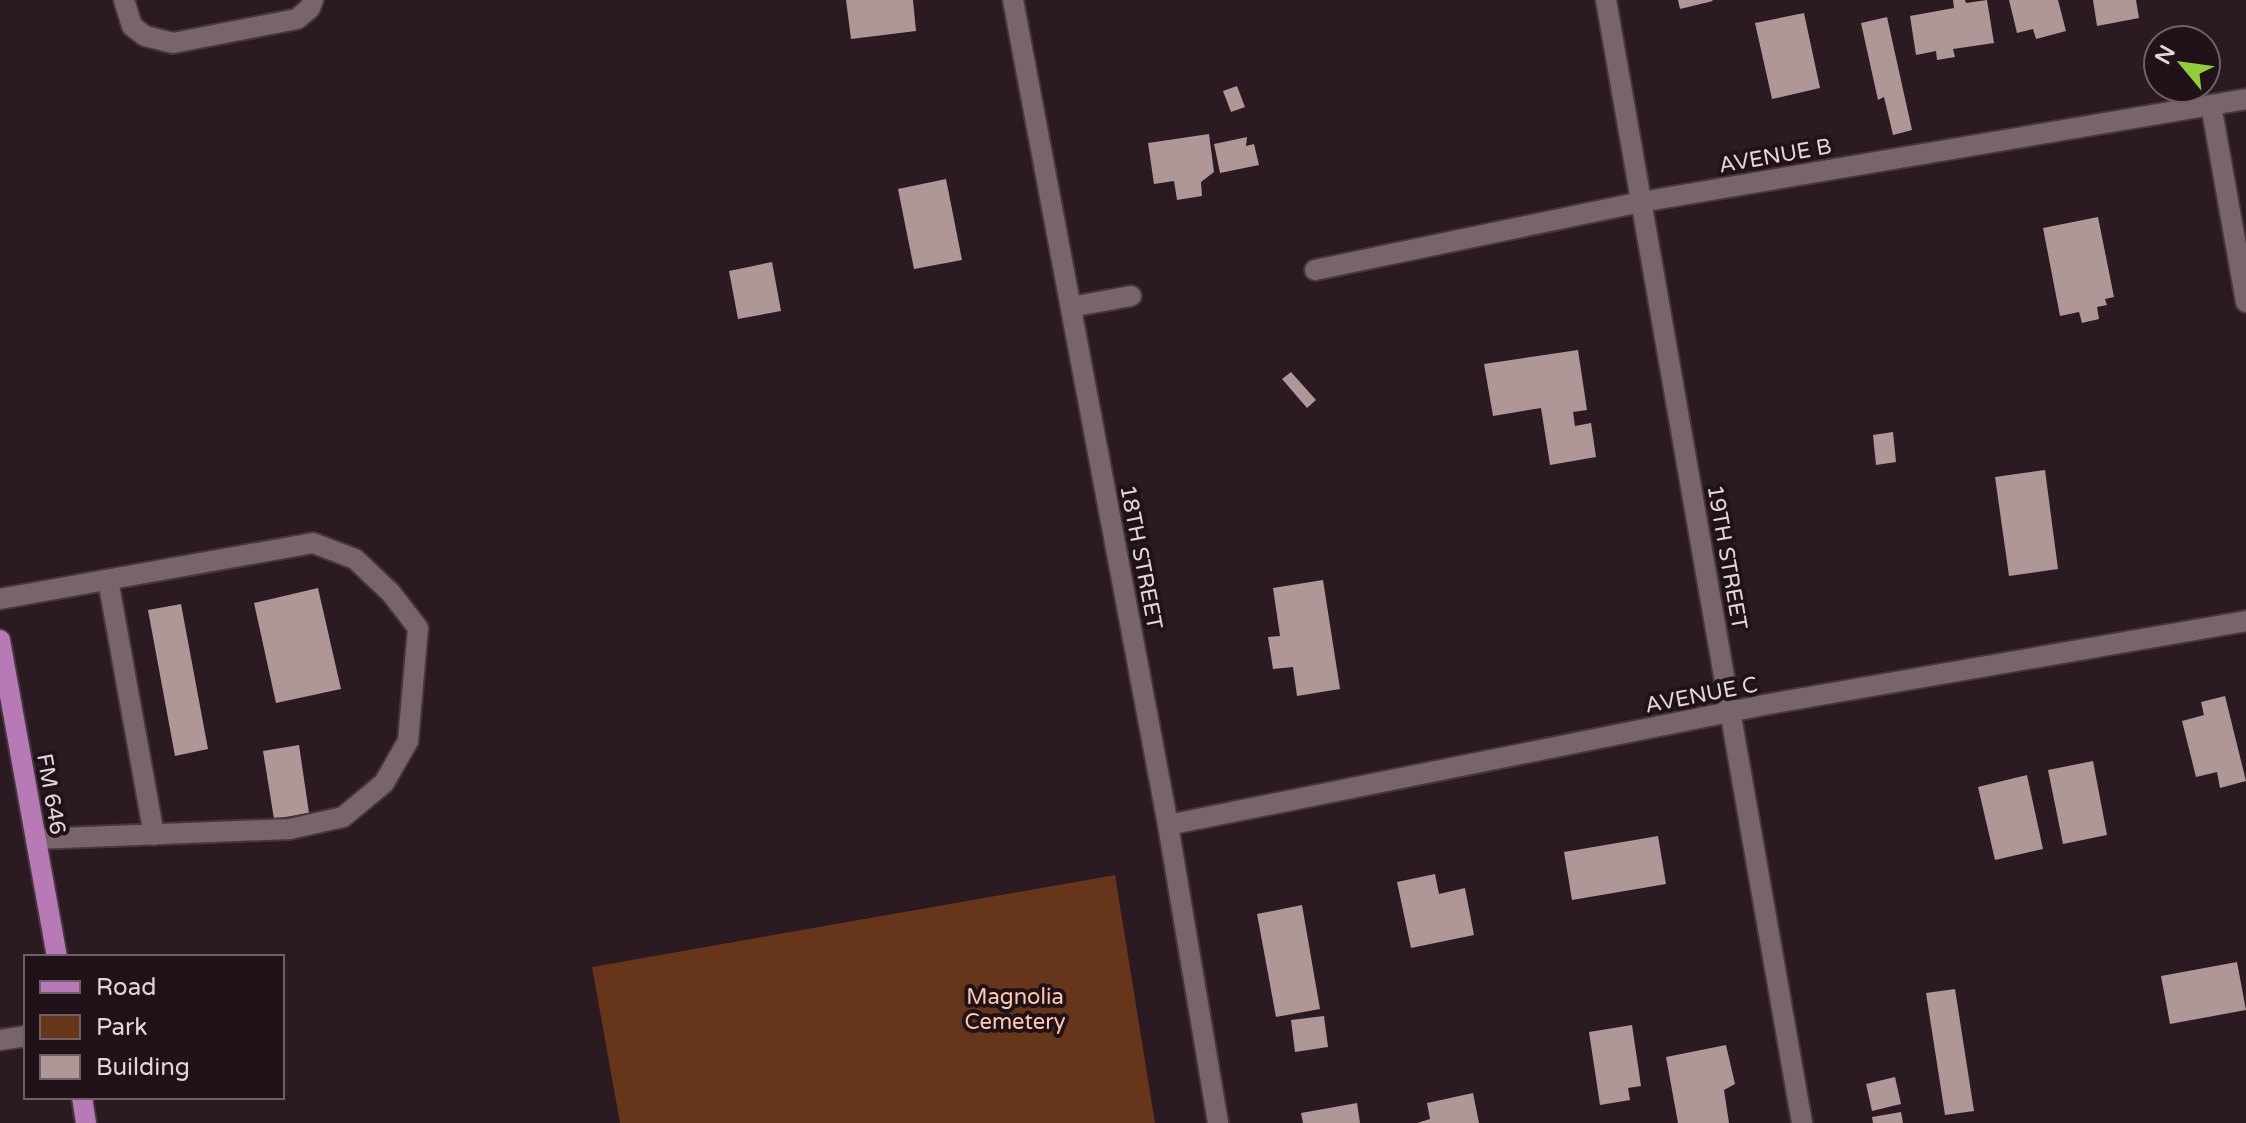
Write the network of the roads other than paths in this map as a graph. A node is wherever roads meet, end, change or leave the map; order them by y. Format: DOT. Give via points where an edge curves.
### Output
graph roads {
  1 [pos="124,0"];
  2 [pos="313,0"];
  3 [pos="1013,0"];
  4 [pos="1606,0"];
  5 [pos="2246,99"];
  6 [pos="2211,105"];
  7 [pos="1641,202"];
  8 [pos="1315,270"];
  9 [pos="1131,296"];
  10 [pos="2246,302"];
  11 [pos="1071,307"];
  12 [pos="108,580"];
  13 [pos="0,599"];
  14 [pos="2246,621"];
  15 [pos="0,640"];
  16 [pos="1730,712"];
  17 [pos="1168,825"];
  18 [pos="154,835"];
  19 [pos="36,839"];
  20 [pos="57,955"];
  21 [pos="24,1036"];
  22 [pos="0,1040"];
  23 [pos="82,1099"];
  24 [pos="86,1123"];
  25 [pos="1218,1123"];
  26 [pos="1802,1123"];
  1 -- 2 [label="street" via="132,26 145,36 173,43 297,19"];
  3 -- 11 [label="street, 18TH STREET"];
  4 -- 7 [label="street, 19TH STREET"];
  5 -- 6 [label="street, AVENUE B"];
  6 -- 7 [label="street, AVENUE B"];
  6 -- 10 [label="street"];
  7 -- 8 [label="street, AVENUE B"];
  7 -- 16 [label="street, 19TH STREET"];
  9 -- 11 [label="street"];
  11 -- 17 [label="street, 18TH STREET"];
  12 -- 13 [label="street"];
  12 -- 18 [label="street"];
  12 -- 18 [label="street" via="313,543 355,559 418,628 408,741 384,783 343,817 290,829"];
  14 -- 16 [label="street, AVENUE C"];
  15 -- 19 [label="main road, FM 646 / FM 646"];
  16 -- 17 [label="street, AVENUE C"];
  16 -- 26 [label="street, 19TH STREET"];
  17 -- 25 [label="street, 18TH STREET"];
  18 -- 19 [label="street"];
  19 -- 20 [label="main road, FM 646 / FM 646"];
  21 -- 22 [label="street"];
  23 -- 24 [label="main road"];
}
